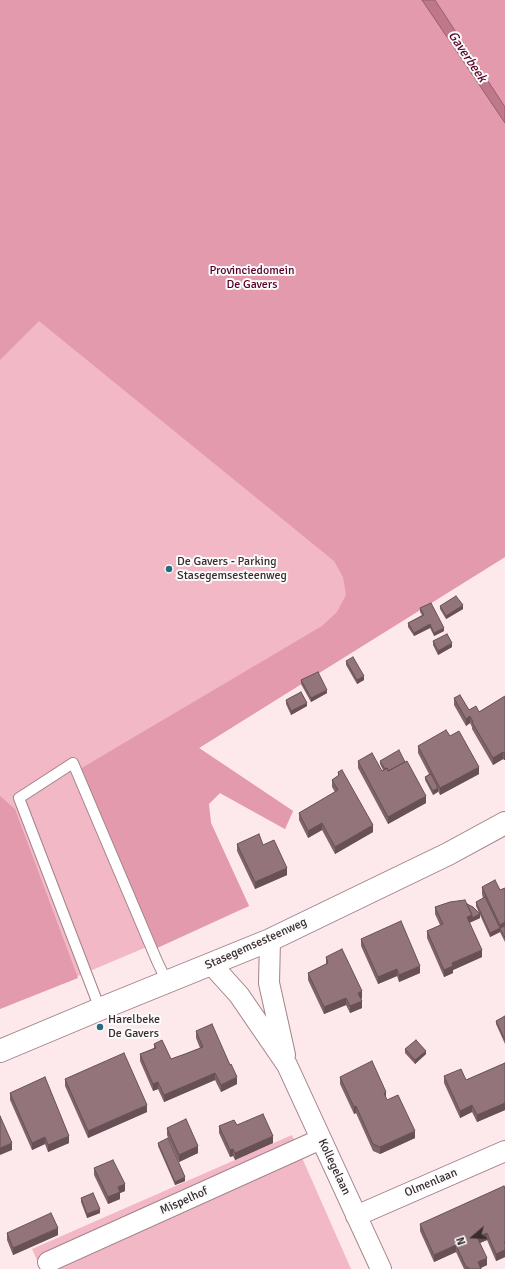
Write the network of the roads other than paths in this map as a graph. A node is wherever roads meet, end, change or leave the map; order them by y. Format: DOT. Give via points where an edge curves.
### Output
graph roads {
  1 [pos="505,823"];
  2 [pos="270,940"];
  3 [pos="211,964"];
  4 [pos="167,982"];
  5 [pos="100,1009"];
  6 [pos="0,1051"];
  7 [pos="287,1065"];
  8 [pos="321,1139"];
  9 [pos="505,1151"];
  10 [pos="356,1216"];
  11 [pos="48,1262"];
  12 [pos="381,1269"];
  1 -- 2 [label="street, Stasegemsesteenweg" via="448,854"];
  2 -- 3 [label="street, Stasegemsesteenweg"];
  2 -- 7 [label="street, Kollegelaan" via="270,983"];
  3 -- 4 [label="street, Stasegemsesteenweg"];
  3 -- 7 [label="street, Kollegelaan" via="239,995"];
  4 -- 5 [label="street, Stasegemsesteenweg"];
  4 -- 5 [label="lane" via="73,763 19,798"];
  5 -- 6 [label="street, Stasegemsesteenweg"];
  7 -- 8 [label="street, Kollegelaan"];
  8 -- 10 [label="street, Kollegelaan"];
  8 -- 11 [label="street, Mispelhof"];
  9 -- 10 [label="street, Olmenlaan"];
  10 -- 12 [label="street, Kollegelaan"];
}
